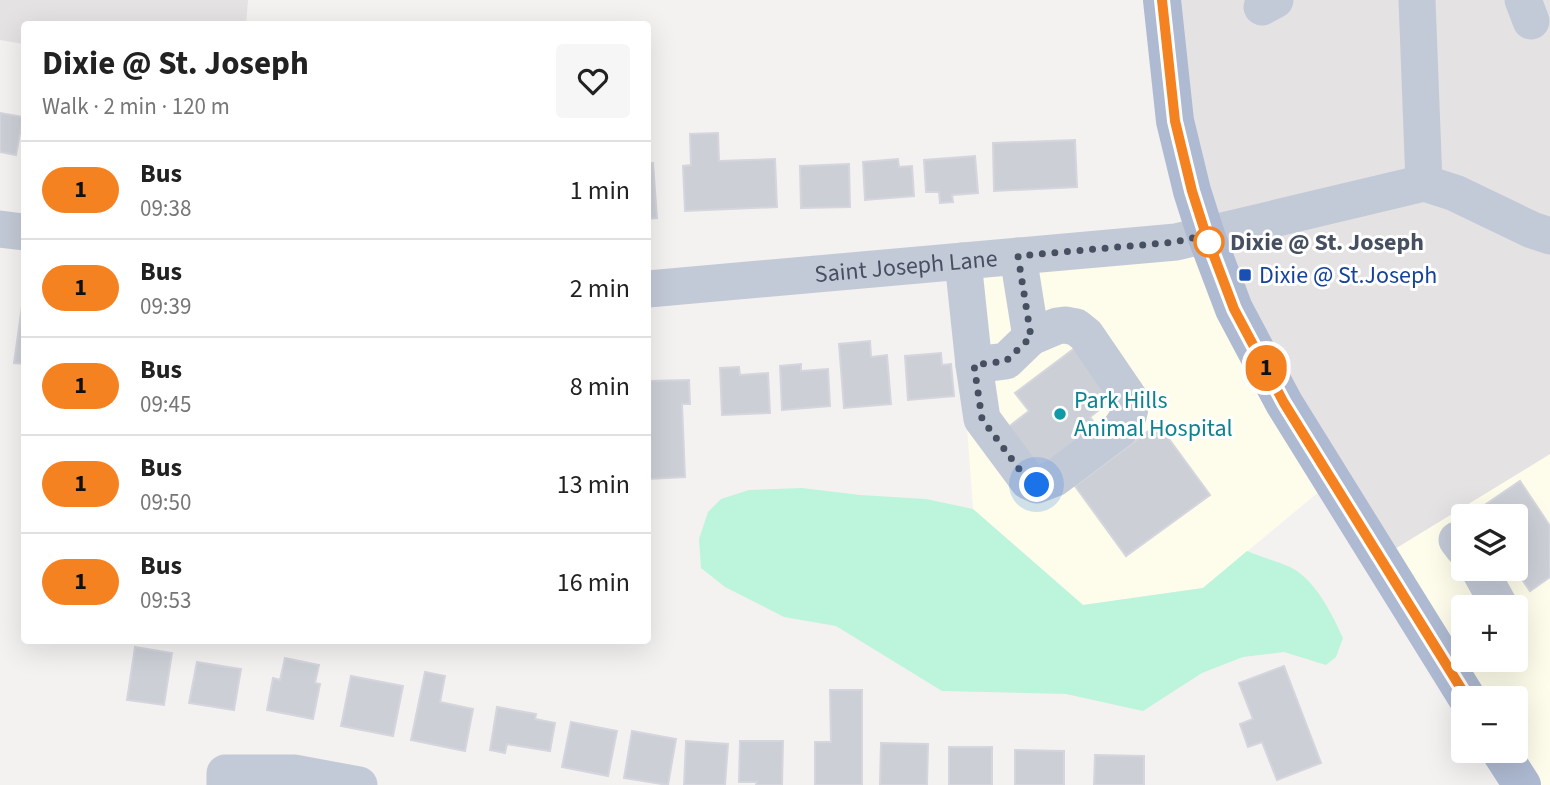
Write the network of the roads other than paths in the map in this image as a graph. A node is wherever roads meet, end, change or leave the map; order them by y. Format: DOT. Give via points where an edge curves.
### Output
graph roads {
  1 [pos="1162,0"];
  2 [pos="1417,0"];
  3 [pos="1424,183"];
  4 [pos="0,229"];
  5 [pos="21,232"];
  6 [pos="1206,235"];
  7 [pos="1550,236"];
  8 [pos="1018,256"];
  9 [pos="962,261"];
  10 [pos="651,289"];
  11 [pos="1031,337"];
  12 [pos="974,365"];
  13 [pos="1462,677"];
  14 [pos="1508,763"];
  15 [pos="225,779"];
  16 [pos="359,785"];
  17 [pos="1522,785"];
  1 -- 6 [label="main road" via="1175,121"];
  2 -- 3 [label="street"];
  3 -- 6 [label="street, Saint Joseph Lane"];
  3 -- 7 [label="street"];
  4 -- 5 [label="street"];
  6 -- 8 [label="street, Saint Joseph Lane" via="1175,242"];
  6 -- 13 [label="main road" via="1234,309 1284,403"];
  8 -- 9 [label="street, Saint Joseph Lane"];
  8 -- 11 [label="street"];
  9 -- 10 [label="street, Saint Joseph Lane"];
  9 -- 12 [label="street"];
  11 -- 12 [label="street" via="1006,361"];
  11 -- 12 [label="street" via="1058,326 1076,327 1129,397 1131,409 1120,429 1055,478 1037,485 1028,481 982,419"];
  14 -- 17 [label="main road"];
  15 -- 16 [label="street" via="294,773"];
}
